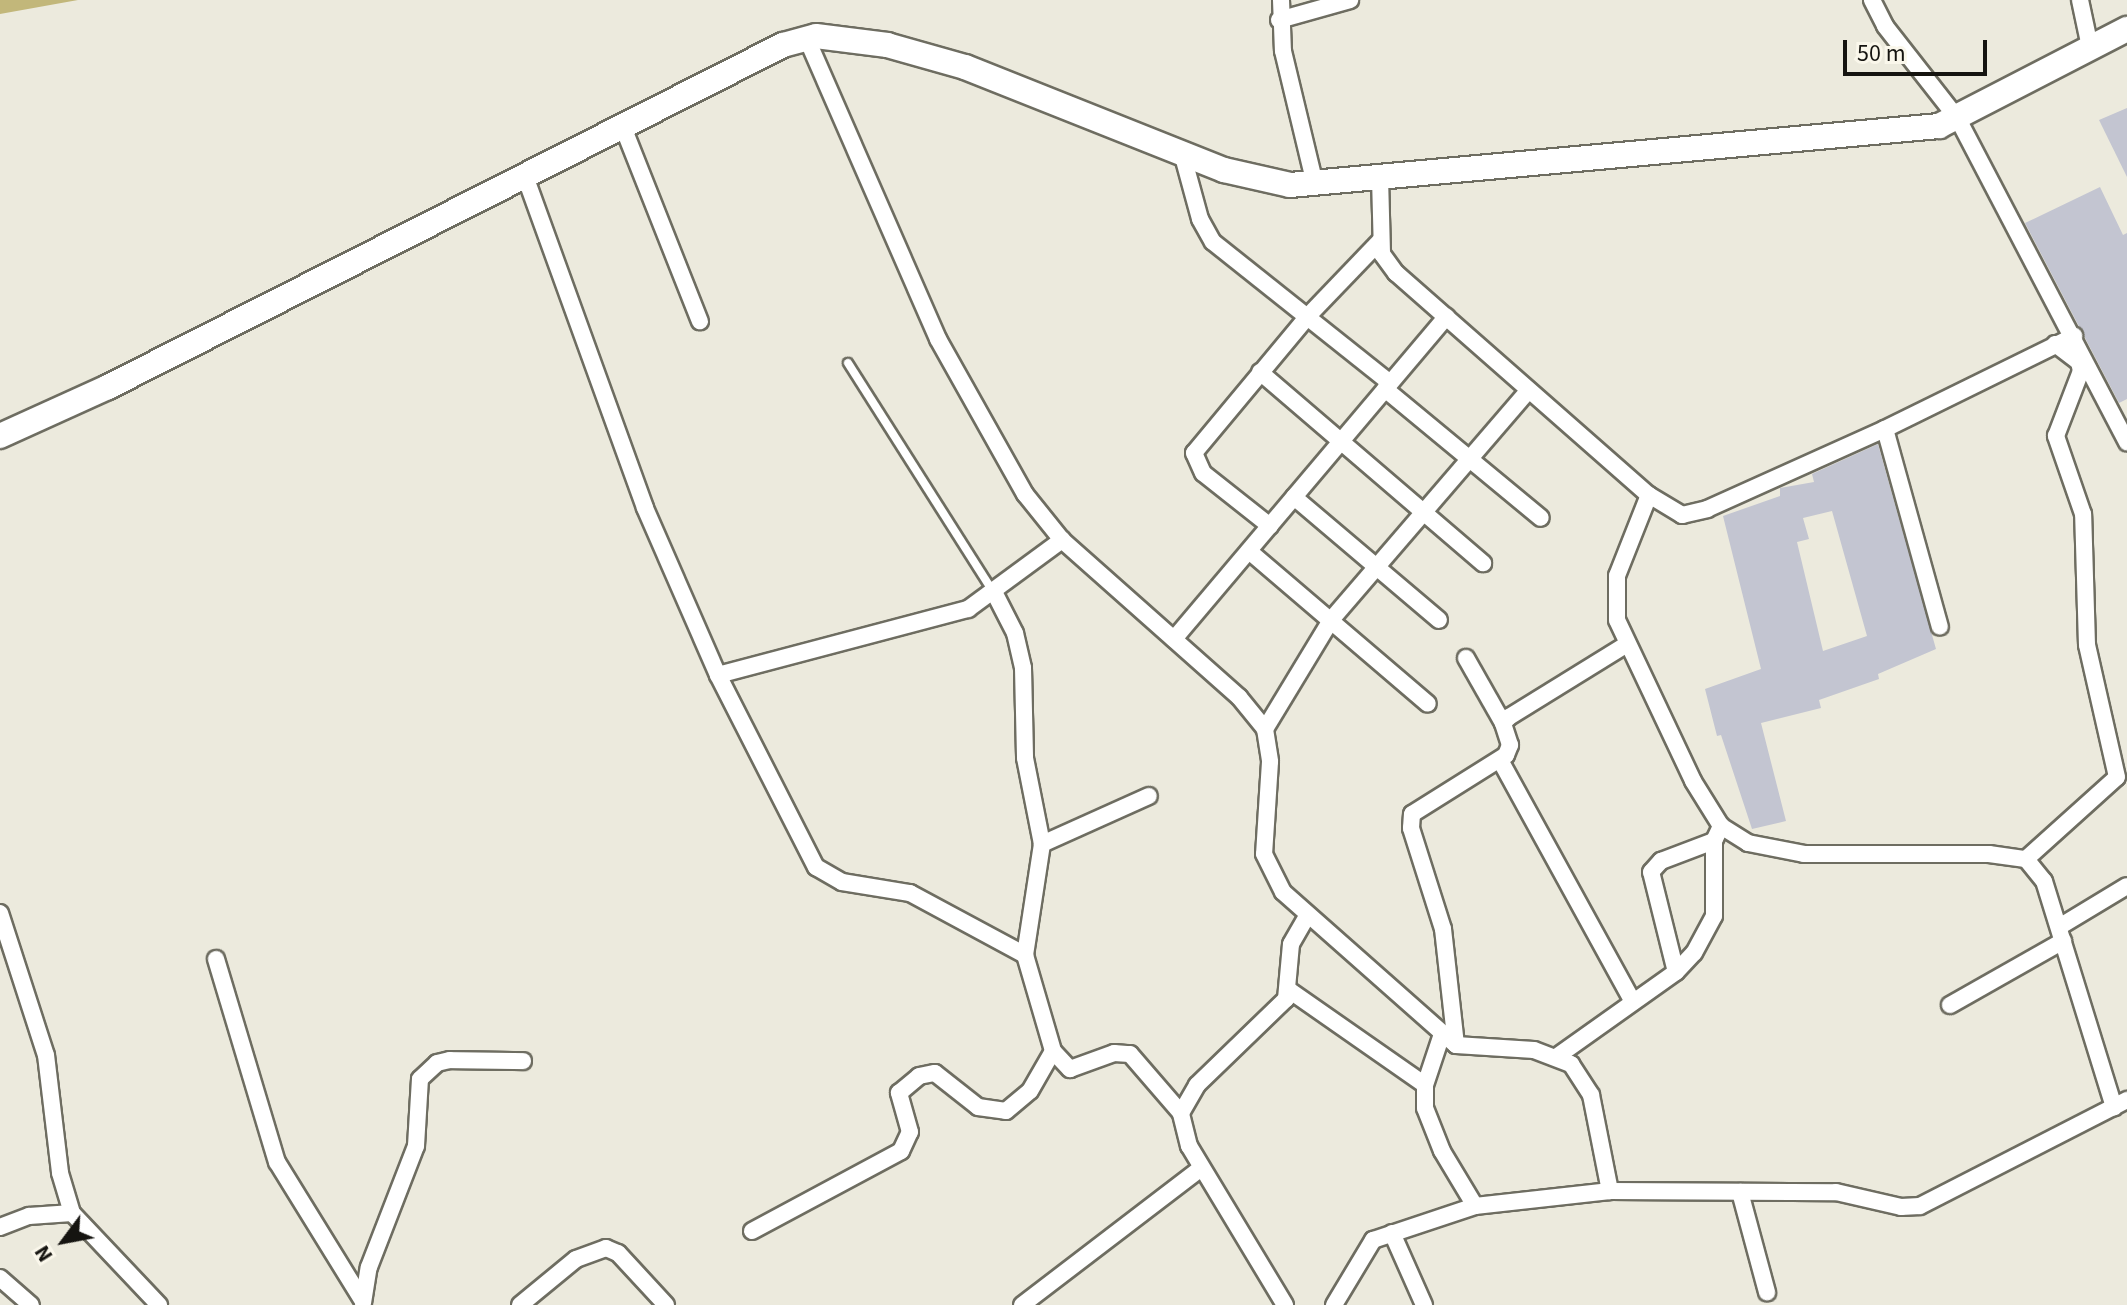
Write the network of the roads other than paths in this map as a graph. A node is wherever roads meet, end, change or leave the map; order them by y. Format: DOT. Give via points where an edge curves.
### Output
graph roads {
  1 [pos="1281,0"];
  2 [pos="1350,0"];
  3 [pos="1872,0"];
  4 [pos="2080,0"];
  5 [pos="1279,20"];
  6 [pos="2127,29"];
  7 [pos="807,39"];
  8 [pos="2090,47"];
  9 [pos="1958,119"];
  10 [pos="623,127"];
  11 [pos="1182,153"];
  12 [pos="525,176"];
  13 [pos="1380,177"];
  14 [pos="1315,184"];
  15 [pos="1380,241"];
  16 [pos="1309,315"];
  17 [pos="1446,317"];
  18 [pos="700,321"];
  19 [pos="2074,336"];
  20 [pos="2055,344"];
  21 [pos="848,363"];
  22 [pos="1260,372"];
  23 [pos="1388,386"];
  24 [pos="1529,390"];
  25 [pos="1885,429"];
  26 [pos="0,436"];
  27 [pos="1341,441"];
  28 [pos="2127,442"];
  29 [pos="1468,459"];
  30 [pos="1649,495"];
  31 [pos="1294,497"];
  32 [pos="1423,512"];
  33 [pos="1541,518"];
  34 [pos="1270,526"];
  35 [pos="1062,540"];
  36 [pos="1249,551"];
  37 [pos="1483,563"];
  38 [pos="1375,567"];
  39 [pos="995,594"];
  40 [pos="1331,620"];
  41 [pos="1439,620"];
  42 [pos="1940,627"];
  43 [pos="1174,639"];
  44 [pos="1627,644"];
  45 [pos="1466,658"];
  46 [pos="718,675"];
  47 [pos="1428,704"];
  48 [pos="1503,723"];
  49 [pos="1265,729"];
  50 [pos="1500,760"];
  51 [pos="1149,796"];
  52 [pos="1718,833"];
  53 [pos="1042,844"];
  54 [pos="2026,859"];
  55 [pos="2127,886"];
  56 [pos="0,913"];
  57 [pos="1308,914"];
  58 [pos="2061,934"];
  59 [pos="1025,955"];
  60 [pos="216,959"];
  61 [pos="1676,972"];
  62 [pos="1289,990"];
  63 [pos="1633,1002"];
  64 [pos="1950,1005"];
  65 [pos="1442,1034"];
  66 [pos="1456,1045"];
  67 [pos="1053,1051"];
  68 [pos="1559,1055"];
  69 [pos="523,1061"];
  70 [pos="1425,1085"];
  71 [pos="2121,1104"];
  72 [pos="1181,1113"];
  73 [pos="1201,1168"];
  74 [pos="1610,1191"];
  75 [pos="1740,1192"];
  76 [pos="1475,1206"];
  77 [pos="72,1213"];
  78 [pos="0,1227"];
  79 [pos="752,1231"];
  80 [pos="1392,1233"];
  81 [pos="0,1278"];
  82 [pos="1767,1292"];
  83 [pos="1342,1300"];
  84 [pos="363,1303"];
  85 [pos="31,1305"];
  86 [pos="159,1305"];
  87 [pos="520,1305"];
  88 [pos="666,1305"];
  89 [pos="1022,1305"];
  90 [pos="1285,1305"];
  91 [pos="1424,1305"];
  1 -- 5 [label="street"];
  2 -- 5 [label="street"];
  3 -- 9 [label="street" via="1885,26"];
  4 -- 8 [label="street"];
  5 -- 14 [label="street"];
  6 -- 8 [label="street"];
  7 -- 10 [label="street" via="783,45"];
  7 -- 11 [label="street" via="845,37 965,67"];
  7 -- 35 [label="street" via="938,339 1025,494"];
  8 -- 9 [label="street"];
  9 -- 13 [label="street" via="1939,126"];
  9 -- 19 [label="street"];
  10 -- 12 [label="street"];
  10 -- 18 [label="street"];
  11 -- 14 [label="street" via="1255,178"];
  11 -- 16 [label="street" via="1205,231"];
  12 -- 26 [label="street" via="108,387"];
  12 -- 46 [label="street" via="645,508"];
  13 -- 14 [label="street"];
  13 -- 15 [label="street"];
  15 -- 16 [label="street"];
  15 -- 17 [label="street" via="1396,273"];
  16 -- 22 [label="street"];
  16 -- 23 [label="street"];
  17 -- 23 [label="street"];
  17 -- 24 [label="street"];
  19 -- 20 [label="street"];
  19 -- 28 [label="street"];
  20 -- 25 [label="street"];
  20 -- 54 [label="street" via="2079,362 2081,371 2056,436 2083,514 2087,645 2117,777"];
  21 -- 39 [label="lane"];
  22 -- 27 [label="street"];
  22 -- 34 [label="street" via="1198,446 1194,459 1203,473"];
  23 -- 27 [label="street"];
  23 -- 29 [label="street"];
  24 -- 29 [label="street"];
  24 -- 30 [label="street"];
  25 -- 30 [label="street" via="1692,514 1672,512"];
  25 -- 42 [label="street"];
  27 -- 31 [label="street"];
  27 -- 32 [label="street"];
  29 -- 32 [label="street"];
  29 -- 33 [label="street"];
  30 -- 44 [label="street" via="1617,576 1617,620"];
  31 -- 34 [label="street"];
  31 -- 38 [label="street"];
  32 -- 37 [label="street"];
  32 -- 38 [label="street"];
  34 -- 36 [label="street"];
  35 -- 39 [label="street"];
  35 -- 43 [label="street"];
  36 -- 40 [label="street"];
  36 -- 43 [label="street"];
  38 -- 40 [label="street"];
  38 -- 41 [label="street"];
  39 -- 46 [label="street" via="954,613"];
  39 -- 53 [label="street" via="1020,650 1025,758"];
  40 -- 47 [label="street"];
  40 -- 49 [label="street"];
  43 -- 49 [label="street" via="1239,697"];
  44 -- 48 [label="street"];
  44 -- 52 [label="street"];
  45 -- 48 [label="street"];
  46 -- 59 [label="street" via="808,854 826,878 910,893"];
  48 -- 50 [label="street" via="1510,750"];
  49 -- 57 [label="street" via="1270,762 1264,854 1283,892"];
  50 -- 63 [label="street"];
  50 -- 66 [label="street" via="1417,809 1411,820 1443,929"];
  51 -- 53 [label="street"];
  52 -- 54 [label="street" via="1804,854"];
  52 -- 61 [label="street" via="1714,916 1694,953"];
  52 -- 61 [label="street" via="1661,861 1651,872"];
  53 -- 59 [label="street"];
  54 -- 58 [label="street" via="2044,881"];
  55 -- 58 [label="street"];
  56 -- 77 [label="street" via="46,1055 60,1173"];
  57 -- 62 [label="street" via="1291,944"];
  57 -- 65 [label="street"];
  58 -- 64 [label="street"];
  58 -- 71 [label="street"];
  59 -- 67 [label="street"];
  60 -- 84 [label="street" via="277,1162"];
  61 -- 63 [label="street"];
  62 -- 70 [label="street"];
  62 -- 72 [label="street" via="1270,1019 1197,1085"];
  63 -- 68 [label="street"];
  65 -- 66 [label="street"];
  65 -- 70 [label="street"];
  66 -- 68 [label="street"];
  67 -- 72 [label="street" via="1070,1069 1114,1053 1130,1054"];
  67 -- 79 [label="street" via="1030,1091 1006,1111 978,1107 935,1073 919,1076 899,1093 910,1132 901,1151"];
  68 -- 74 [label="street" via="1582,1077 1591,1095"];
  69 -- 84 [label="street" via="450,1060 437,1063 420,1079 416,1146 369,1267"];
  70 -- 76 [label="street" via="1431,1128"];
  71 -- 75 [label="street" via="1920,1206 1901,1207 1836,1192"];
  72 -- 73 [label="street" via="1182,1130"];
  73 -- 89 [label="street"];
  73 -- 90 [label="street"];
  74 -- 75 [label="street"];
  74 -- 76 [label="street"];
  75 -- 82 [label="street"];
  76 -- 80 [label="street"];
  77 -- 78 [label="street" via="29,1216"];
  77 -- 86 [label="street"];
  80 -- 83 [label="street" via="1367,1246"];
  80 -- 91 [label="street"];
  81 -- 85 [label="street"];
  87 -- 88 [label="street" via="576,1259 606,1248 618,1253"];
}
